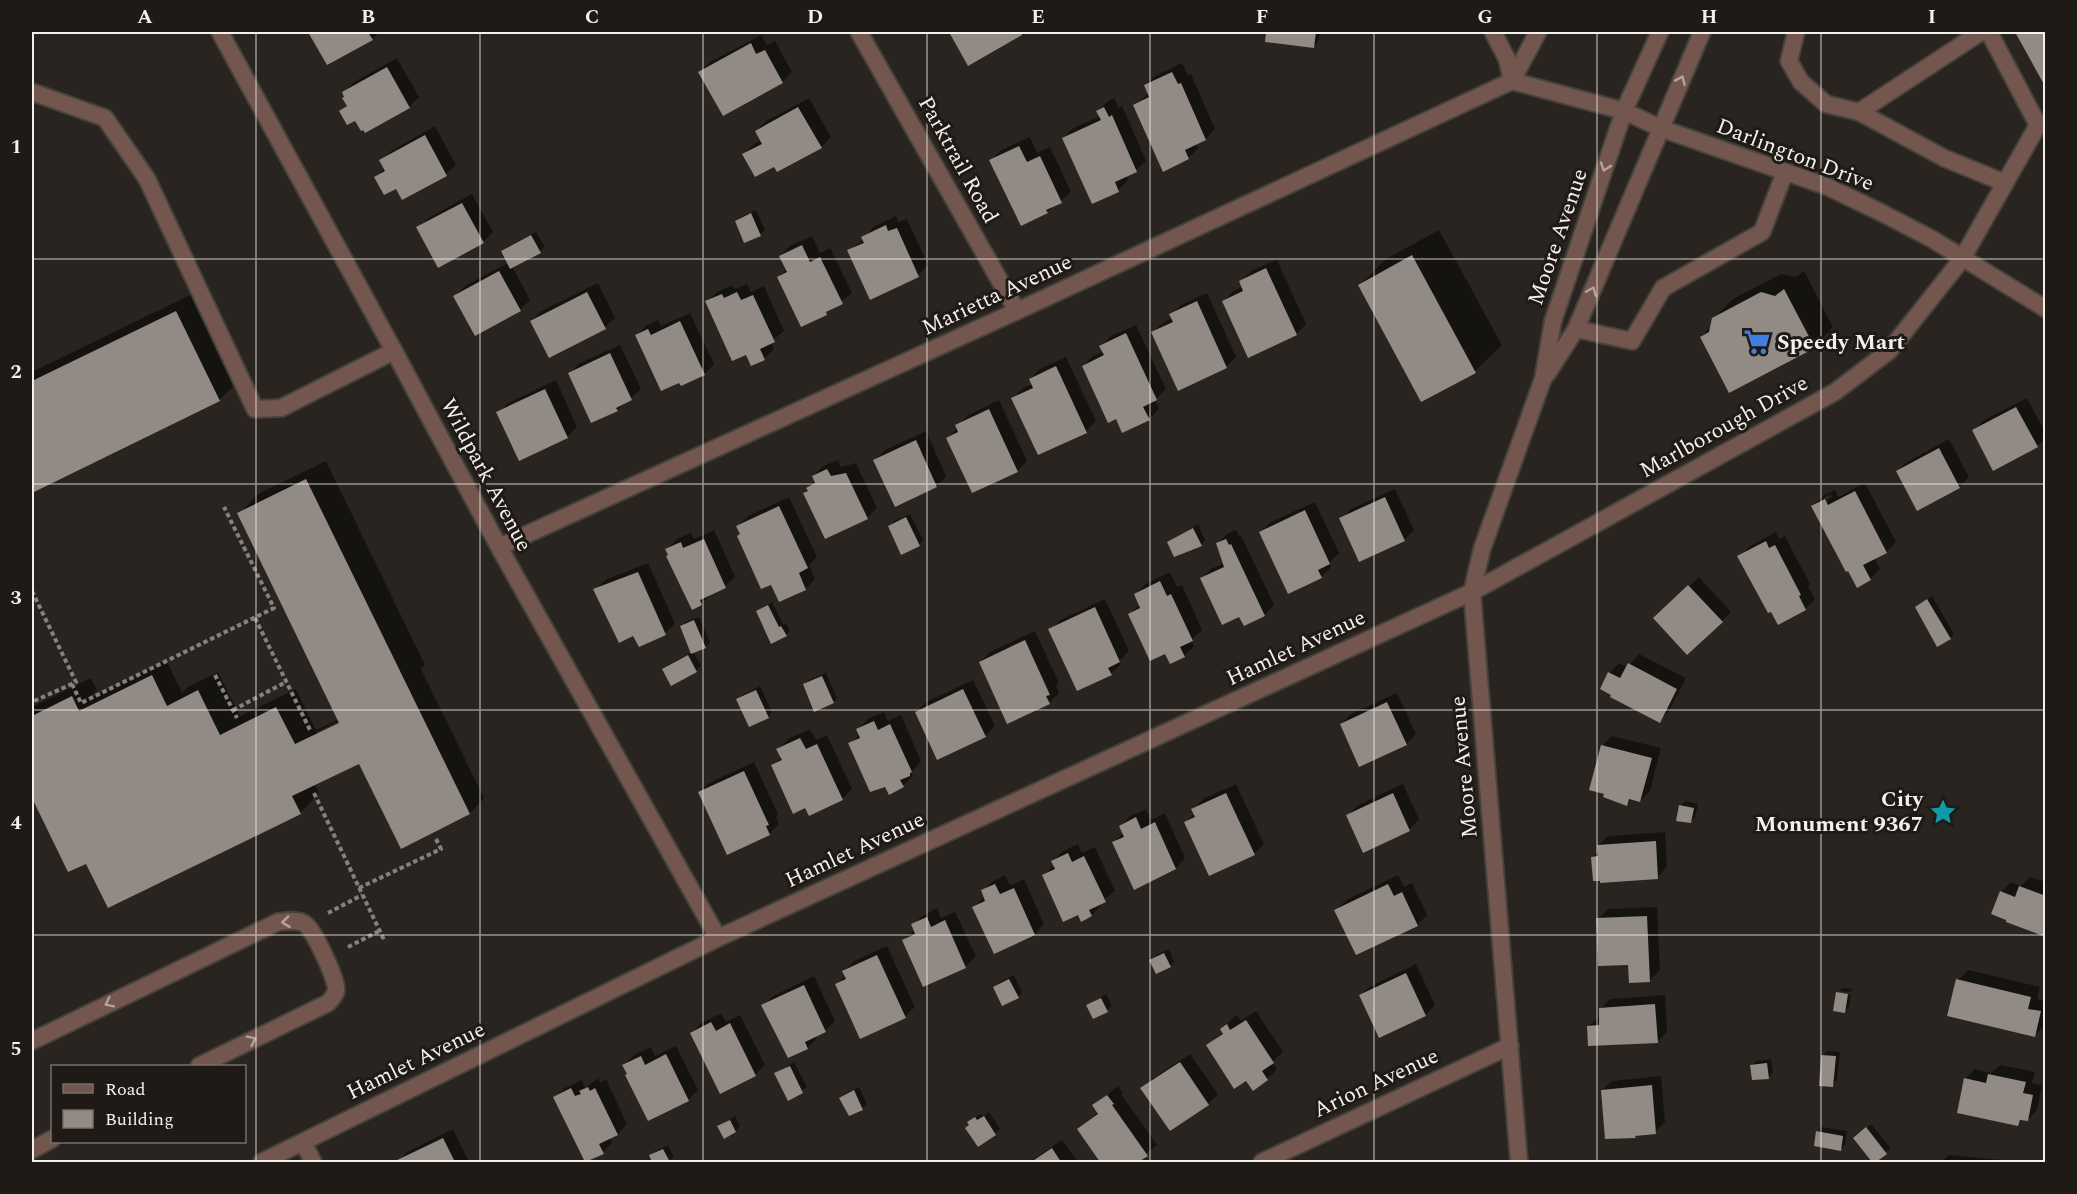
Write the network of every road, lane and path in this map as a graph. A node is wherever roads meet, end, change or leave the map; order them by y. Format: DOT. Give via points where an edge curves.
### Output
graph roads {
  1 [pos="220,32"];
  2 [pos="859,32"];
  3 [pos="1493,32"];
  4 [pos="1538,32"];
  5 [pos="1660,32"];
  6 [pos="1702,32"];
  7 [pos="1796,32"];
  8 [pos="1982,32"];
  9 [pos="1989,32"];
  10 [pos="1512,81"];
  11 [pos="32,92"];
  12 [pos="1624,111"];
  13 [pos="1859,112"];
  14 [pos="1660,128"];
  15 [pos="2042,132"];
  16 [pos="1785,172"];
  17 [pos="2005,183"];
  18 [pos="1962,259"];
  19 [pos="2046,309"];
  20 [pos="1017,311"];
  21 [pos="1576,329"];
  22 [pos="394,351"];
  23 [pos="1544,379"];
  24 [pos="224,507"];
  25 [pos="499,547"];
  26 [pos="32,591"];
  27 [pos="1472,592"];
  28 [pos="255,618"];
  29 [pos="215,675"];
  30 [pos="286,682"];
  31 [pos="72,684"];
  32 [pos="32,702"];
  33 [pos="233,710"];
  34 [pos="237,718"];
  35 [pos="310,730"];
  36 [pos="314,793"];
  37 [pos="436,839"];
  38 [pos="359,888"];
  39 [pos="362,895"];
  40 [pos="327,913"];
  41 [pos="379,931"];
  42 [pos="718,938"];
  43 [pos="385,942"];
  44 [pos="344,949"];
  45 [pos="32,1041"];
  46 [pos="1510,1046"];
  47 [pos="201,1065"];
  48 [pos="51,1140"];
  49 [pos="303,1142"];
  50 [pos="32,1150"];
  51 [pos="262,1162"];
  52 [pos="313,1162"];
  53 [pos="1262,1162"];
  54 [pos="1519,1162"];
  1 -- 22 [label="street, Wildpark Avenue"];
  2 -- 20 [label="street, Parktrail Road"];
  3 -- 10 [label="street" via="1507,59"];
  4 -- 10 [label="street"];
  5 -- 12 [label="street, Moore Avenue"];
  14 -- 6 [label="street, Moore Avenue, one-way"];
  7 -- 13 [label="street" via="1789,62 1801,82 1826,104"];
  8 -- 13 [label="street"];
  9 -- 15 [label="street"];
  10 -- 12 [label="street, Darlington Drive"];
  10 -- 20 [label="street, Marietta Avenue"];
  11 -- 22 [label="street" via="105,118 147,179 255,410 281,408"];
  12 -- 14 [label="street, Darlington Drive"];
  12 -- 23 [label="street, Moore Avenue, one-way" via="1553,321"];
  13 -- 17 [label="street" via="1944,158"];
  14 -- 16 [label="street, Darlington Drive"];
  21 -- 14 [label="street, Moore Avenue, one-way"];
  15 -- 17 [label="street, Marlborough Drive"];
  16 -- 18 [label="street, Darlington Drive" via="1826,186 1882,213"];
  16 -- 21 [label="street" via="1762,232 1663,288 1632,341"];
  17 -- 18 [label="street, Marlborough Drive"];
  18 -- 19 [label="street, Darlington Drive"];
  18 -- 27 [label="street, Marlborough Drive" via="1889,351 1835,392"];
  20 -- 25 [label="street, Marietta Avenue"];
  21 -- 23 [label="street, Moore Avenue"];
  22 -- 25 [label="street, Wildpark Avenue"];
  23 -- 27 [label="street, Moore Avenue" via="1482,549"];
  24 -- 28 [label="path" via="274,608"];
  25 -- 42 [label="street, Wildpark Avenue"];
  26 -- 31 [label="path" via="76,682"];
  27 -- 42 [label="street, Hamlet Avenue"];
  27 -- 46 [label="street, Moore Avenue"];
  28 -- 30 [label="path"];
  28 -- 31 [label="path" via="81,703"];
  29 -- 33 [label="path"];
  30 -- 33 [label="path"];
  30 -- 35 [label="path"];
  31 -- 32 [label="path"];
  33 -- 34 [label="path"];
  36 -- 38 [label="path"];
  37 -- 38 [label="path" via="441,849"];
  38 -- 39 [label="path"];
  39 -- 40 [label="path"];
  39 -- 41 [label="path"];
  41 -- 43 [label="path"];
  41 -- 44 [label="path"];
  42 -- 49 [label="street, Hamlet Avenue"];
  47 -- 45 [label="street, one-way" via="328,1003 336,993 336,984 306,924 294,920 278,922"];
  46 -- 53 [label="street, Arion Avenue"];
  46 -- 54 [label="street, Moore Avenue"];
  48 -- 50 [label="street"];
  49 -- 51 [label="street, Hamlet Avenue"];
  49 -- 52 [label="street"];
}
